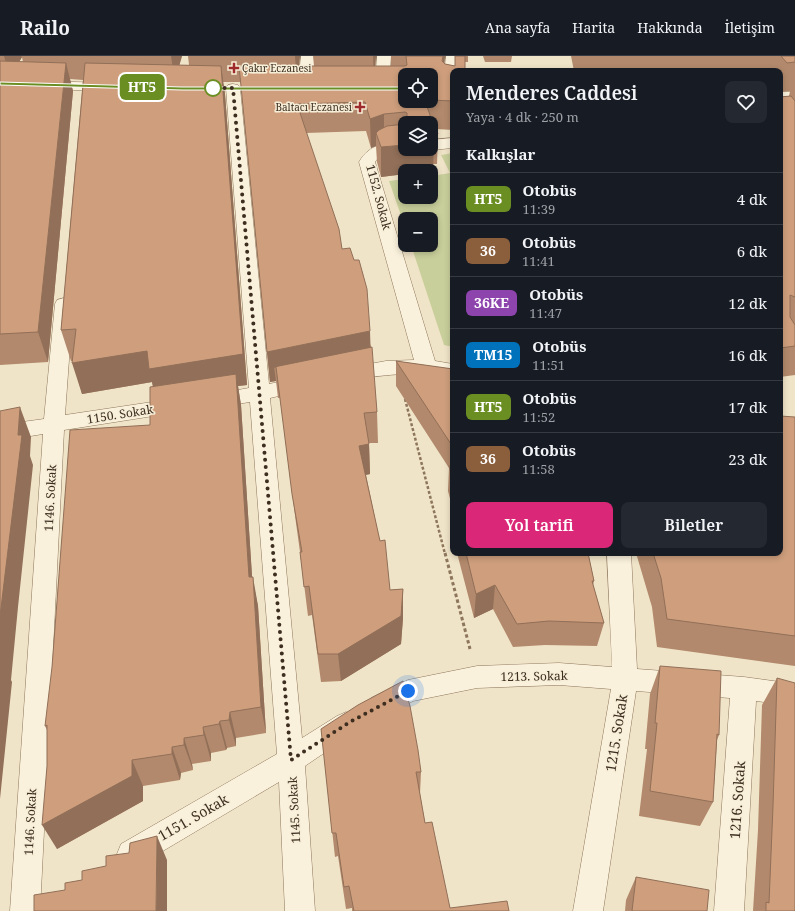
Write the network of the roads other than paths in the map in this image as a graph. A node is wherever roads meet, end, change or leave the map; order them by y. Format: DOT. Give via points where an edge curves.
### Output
graph roads {
  1 [pos="308,56"];
  2 [pos="384,56"];
  3 [pos="453,56"];
  4 [pos="450,68"];
  5 [pos="24,70"];
  6 [pos="450,70"];
  7 [pos="0,84"];
  8 [pos="16,84"];
  9 [pos="82,86"];
  10 [pos="129,87"];
  11 [pos="234,88"];
  12 [pos="289,88"];
  13 [pos="305,88"];
  14 [pos="320,88"];
  15 [pos="367,88"];
  16 [pos="382,88"];
  17 [pos="398,88"];
  18 [pos="446,89"];
  19 [pos="783,96"];
  20 [pos="795,96"];
  21 [pos="81,110"];
  22 [pos="450,144"];
  23 [pos="438,145"];
  24 [pos="398,148"];
  25 [pos="66,283"];
  26 [pos="426,366"];
  27 [pos="450,370"];
  28 [pos="259,393"];
  29 [pos="54,425"];
  30 [pos="0,433"];
  31 [pos="619,556"];
  32 [pos="625,680"];
  33 [pos="744,688"];
  34 [pos="795,695"];
  35 [pos="291,760"];
  36 [pos="108,867"];
  37 [pos="25,911"];
  38 [pos="300,911"];
  39 [pos="588,911"];
  40 [pos="729,911"];
  1 -- 13 [label="street"];
  2 -- 16 [label="street"];
  3 -- 4 [label="street"];
  5 -- 8 [label="street"];
  6 -- 18 [label="street"];
  7 -- 8 [label="street"];
  8 -- 9 [label="street"];
  9 -- 10 [label="street"];
  9 -- 21 [label="street"];
  11 -- 28 [label="street, 1145. Sokak"];
  12 -- 13 [label="street"];
  13 -- 14 [label="street"];
  15 -- 16 [label="street"];
  16 -- 17 [label="street"];
  19 -- 20 [label="street"];
  22 -- 23 [label="street"];
  24 -- 26 [label="street, 1152. Sokak" via="383,149 370,155 367,162"];
  25 -- 29 [label="street, 1146. Sokak"];
  26 -- 27 [label="street, 1150. Sokak"];
  26 -- 28 [label="street, 1150. Sokak" via="382,367"];
  28 -- 29 [label="street, 1150. Sokak"];
  28 -- 35 [label="street, 1145. Sokak"];
  29 -- 30 [label="street, 1150. Sokak"];
  29 -- 37 [label="street, 1146. Sokak"];
  31 -- 32 [label="street, 1215. Sokak"];
  32 -- 33 [label="street, 1213. Sokak"];
  32 -- 35 [label="street, 1213. Sokak" via="559,674 477,677 408,691 350,722"];
  32 -- 39 [label="street, 1215. Sokak"];
  33 -- 34 [label="street, 1213. Sokak"];
  33 -- 40 [label="street, 1216. Sokak"];
  35 -- 36 [label="street, 1151. Sokak"];
  35 -- 38 [label="street, 1145. Sokak"];
}
